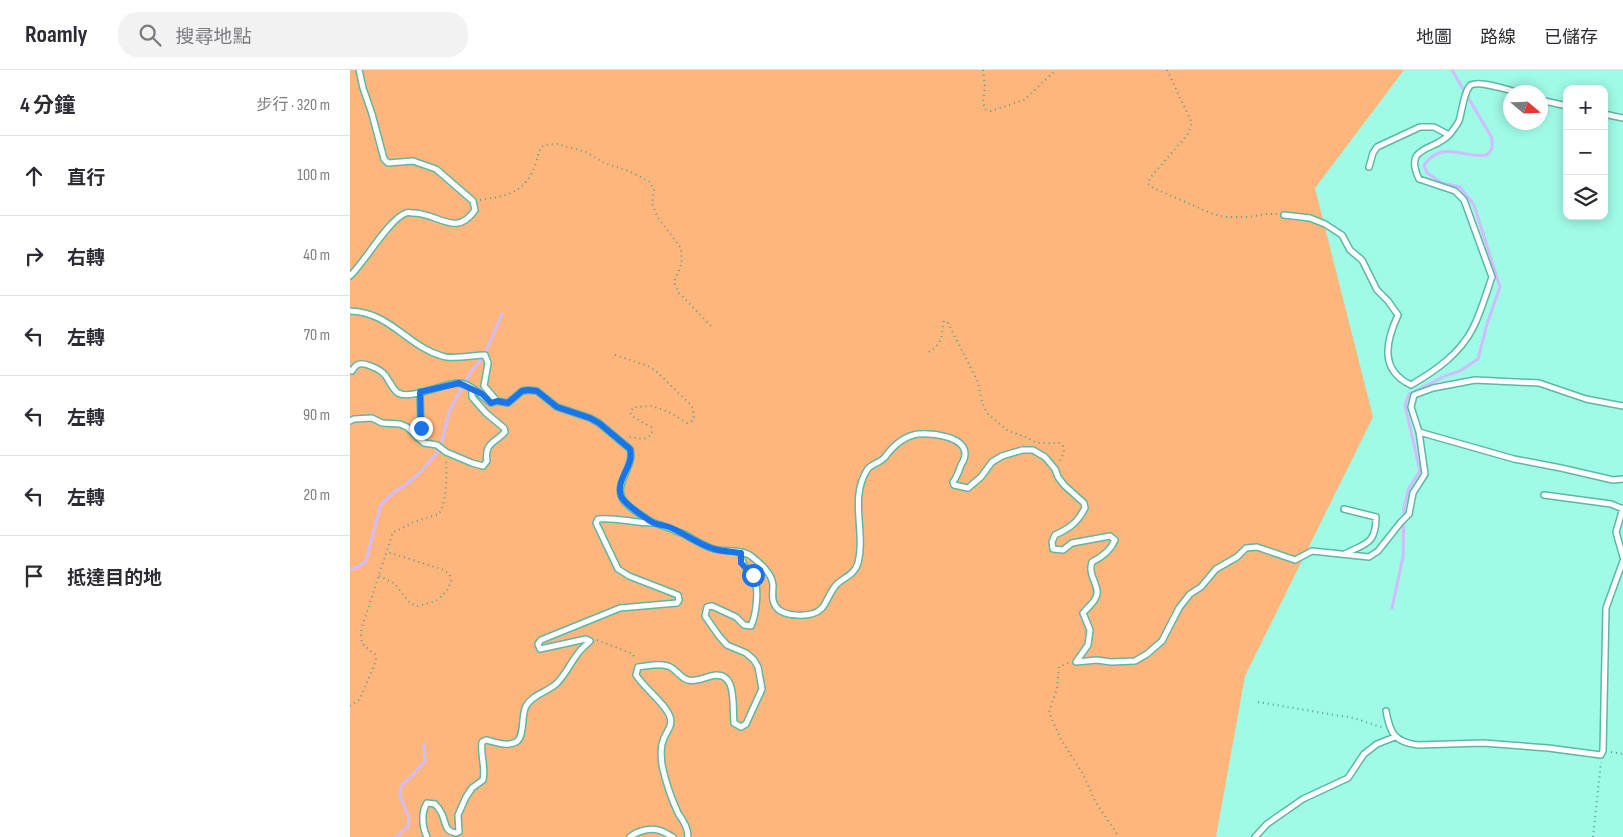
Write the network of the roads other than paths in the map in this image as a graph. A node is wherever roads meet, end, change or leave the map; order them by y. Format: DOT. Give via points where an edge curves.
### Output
graph roads {
  1 [pos="359,70"];
  2 [pos="1503,88"];
  3 [pos="1548,102"];
  4 [pos="1563,105"];
  5 [pos="1608,115"];
  6 [pos="1623,118"];
  7 [pos="1449,135"];
  8 [pos="1369,166"];
  9 [pos="1284,215"];
  10 [pos="350,276"];
  11 [pos="350,311"];
  12 [pos="350,370"];
  13 [pos="1411,385"];
  14 [pos="472,388"];
  15 [pos="420,392"];
  16 [pos="1414,395"];
  17 [pos="497,401"];
  18 [pos="1623,406"];
  19 [pos="350,421"];
  20 [pos="1419,432"];
  21 [pos="418,438"];
  22 [pos="1623,479"];
  23 [pos="1544,495"];
  24 [pos="1344,509"];
  25 [pos="1623,509"];
  26 [pos="652,522"];
  27 [pos="741,553"];
  28 [pos="1345,555"];
  29 [pos="1623,556"];
  30 [pos="1623,561"];
  31 [pos="1386,711"];
  32 [pos="1394,737"];
  33 [pos="427,837"];
  34 [pos="630,837"];
  35 [pos="673,837"];
  36 [pos="688,837"];
  37 [pos="1255,837"];
  1 -- 10 [label="lane" via="384,160 388,163 413,161 436,169 473,201 476,210 469,219 455,224 418,213 406,213 392,224"];
  2 -- 7 [label="lane" via="1470,86 1458,122"];
  3 -- 4 [label="lane"];
  5 -- 6 [label="lane"];
  7 -- 8 [label="lane" via="1434,127 1420,127 1377,147"];
  7 -- 13 [label="lane" via="1416,156 1413,167 1419,179 1455,191 1464,200 1492,277 1473,328 1463,344 1431,374"];
  9 -- 13 [label="lane" via="1310,218 1325,224 1342,235 1350,250 1362,260 1377,290 1398,315 1387,349 1397,375"];
  11 -- 17 [label="lane" via="384,320 427,350 444,357 484,356 488,363 484,386"];
  12 -- 15 [label="lane" via="362,364 383,373 398,393"];
  13 -- 16 [label="lane"];
  14 -- 15 [label="lane" via="459,383"];
  14 -- 17 [label="lane" via="491,403"];
  14 -- 21 [label="lane" via="472,397 504,428 504,432 490,444 483,466 472,464"];
  15 -- 21 [label="lane" via="421,428"];
  16 -- 18 [label="lane" via="1475,380 1539,383 1586,399"];
  16 -- 20 [label="lane" via="1411,407"];
  17 -- 26 [label="lane" via="508,403 522,391 537,391 557,407 599,423 630,449 632,455 620,487 621,496"];
  19 -- 21 [label="lane" via="372,418 382,423 400,424"];
  20 -- 22 [label="lane" via="1514,458 1613,480"];
  20 -- 28 [label="lane" via="1425,474 1413,493 1409,514 1378,551 1369,557"];
  23 -- 25 [label="lane" via="1610,504"];
  24 -- 28 [label="lane" via="1376,517 1371,539"];
  25 -- 29 [label="lane" via="1616,532"];
  26 -- 27 [label="lane" via="714,549"];
  26 -- 33 [label="lane" via="607,518 598,519 596,523 618,569 678,595 677,603 620,608 541,640 538,644 540,649 586,639 590,641 556,685 526,706 522,730 516,742 482,742 485,773 483,780 472,788 458,815 459,832 450,832 440,809 427,803 423,817"];
  27 -- 28 [label="lane" via="749,554 766,569 773,583 772,598 783,614 808,615 821,609 838,583 858,564 858,501 868,468 883,459 906,437 932,434 957,440 963,446 965,455 953,482 968,488 1002,456 1033,450 1045,457 1064,486 1084,503 1085,508 1069,528 1055,535 1053,549 1063,550 1072,543 1110,536 1115,540 1112,547 1092,562 1090,568 1098,592 1083,613 1090,630 1088,645 1076,662 1134,662 1147,654 1162,642 1190,594 1202,587 1216,568 1238,557 1246,548 1257,547 1295,560 1312,551"];
  27 -- 36 [label="lane" via="741,563 753,575 757,585 751,626 712,606 707,607 705,616 727,645 746,654 758,668 762,689 746,724 741,727 734,723 732,687 722,676 713,675 695,681 685,679 672,667 661,665 638,667 636,675 671,718 661,751 663,767"];
  30 -- 32 [label="lane" via="1606,608 1602,753 1484,743 1418,745 1407,744"];
  31 -- 32 [label="lane"];
  32 -- 37 [label="lane" via="1364,754 1348,778 1303,799 1267,824"];
  34 -- 35 [label="lane" via="645,830 659,830"];
}
